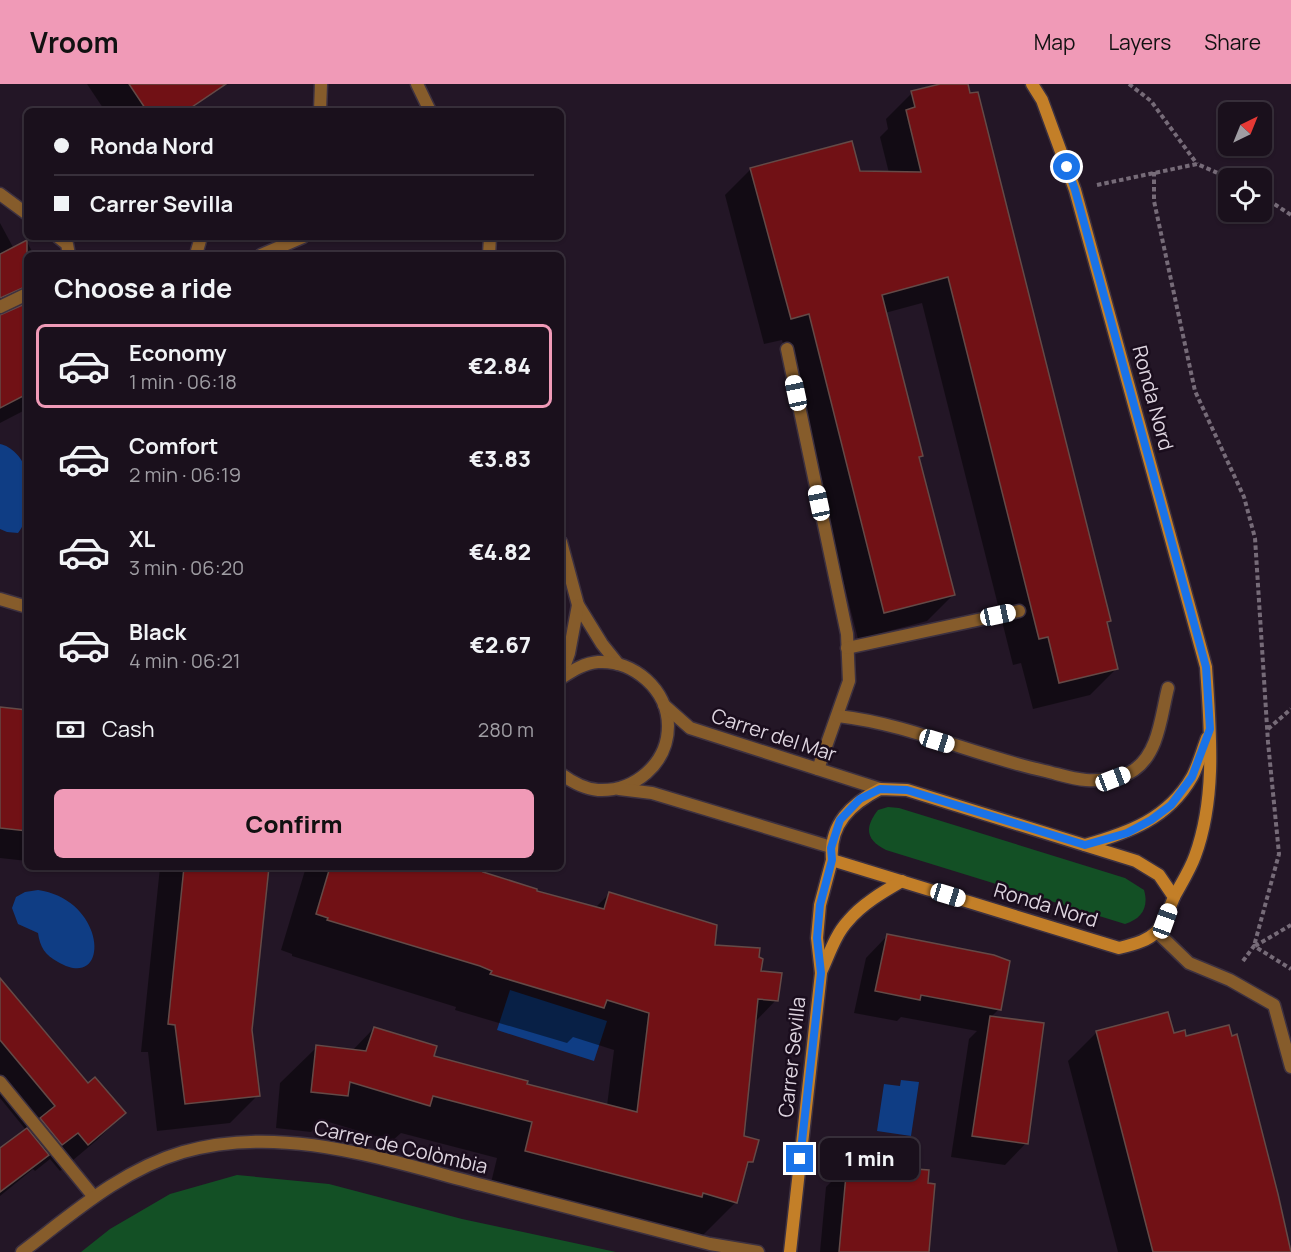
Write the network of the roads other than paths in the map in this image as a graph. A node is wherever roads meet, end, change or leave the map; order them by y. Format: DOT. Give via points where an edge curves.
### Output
graph roads {
  1 [pos="321,84"];
  2 [pos="417,84"];
  3 [pos="1032,84"];
  4 [pos="320,108"];
  5 [pos="429,108"];
  6 [pos="0,194"];
  7 [pos="24,212"];
  8 [pos="296,240"];
  9 [pos="268,252"];
  10 [pos="24,296"];
  11 [pos="0,308"];
  12 [pos="787,349"];
  13 [pos="564,553"];
  14 [pos="0,598"];
  15 [pos="578,605"];
  16 [pos="24,606"];
  17 [pos="1019,611"];
  18 [pos="847,648"];
  19 [pos="618,664"];
  20 [pos="564,668"];
  21 [pos="564,675"];
  22 [pos="1168,688"];
  23 [pos="664,705"];
  24 [pos="838,716"];
  25 [pos="1210,729"];
  26 [pos="818,769"];
  27 [pos="564,776"];
  28 [pos="618,789"];
  29 [pos="880,789"];
  30 [pos="1085,845"];
  31 [pos="832,854"];
  32 [pos="902,881"];
  33 [pos="1174,897"];
  34 [pos="1158,933"];
  35 [pos="821,973"];
  36 [pos="1291,1067"];
  37 [pos="0,1082"];
  38 [pos="94,1197"];
  39 [pos="22,1252"];
  40 [pos="758,1252"];
  41 [pos="790,1252"];
  1 -- 4 [label="street"];
  2 -- 5 [label="street"];
  3 -- 25 [label="main road, Ronda Nord" via="1042,100 1075,190 1206,667"];
  6 -- 7 [label="street"];
  8 -- 9 [label="street"];
  10 -- 11 [label="street"];
  12 -- 18 [label="street"];
  13 -- 15 [label="street"];
  14 -- 16 [label="street"];
  15 -- 19 [label="street"];
  15 -- 20 [label="street"];
  17 -- 18 [label="street"];
  18 -- 24 [label="street" via="849,681"];
  19 -- 21 [label="street" via="597,662"];
  19 -- 23 [label="street, Carrer del Mar" via="637,672 654,686"];
  22 -- 24 [label="street" via="1147,758 1133,771 1113,779 1085,780 1023,766 894,728"];
  23 -- 26 [label="street, Carrer del Mar" via="690,728"];
  23 -- 28 [label="street" via="668,726 659,757 638,781"];
  24 -- 26 [label="street"];
  25 -- 30 [label="main road, Ronda Nord" via="1192,777 1171,805 1127,833"];
  25 -- 33 [label="main road, Ronda Nord" via="1204,823 1195,857"];
  26 -- 29 [label="street, Carrer del Mar"];
  27 -- 28 [label="street" via="597,790"];
  28 -- 31 [label="street" via="652,793"];
  29 -- 30 [label="main road" via="907,790"];
  29 -- 31 [label="main road" via="860,799 840,820"];
  30 -- 33 [label="main road" via="1136,861 1159,875"];
  31 -- 32 [label="main road, Ronda Nord"];
  31 -- 35 [label="main road, Carrer Sevilla" via="820,905 817,938"];
  32 -- 34 [label="main road, Ronda Nord" via="1119,948"];
  32 -- 35 [label="main road, Carrer Sevilla" via="874,898 848,921"];
  33 -- 34 [label="main road, Ronda Nord"];
  34 -- 36 [label="street" via="1189,963 1274,1005"];
  35 -- 41 [label="main road, Carrer Sevilla"];
  37 -- 38 [label="street"];
  38 -- 39 [label="street, Carrer de Colòmbia"];
  38 -- 40 [label="street, Carrer de Colòmbia" via="125,1177 183,1152 244,1142 292,1143 359,1153 710,1244"];
}
